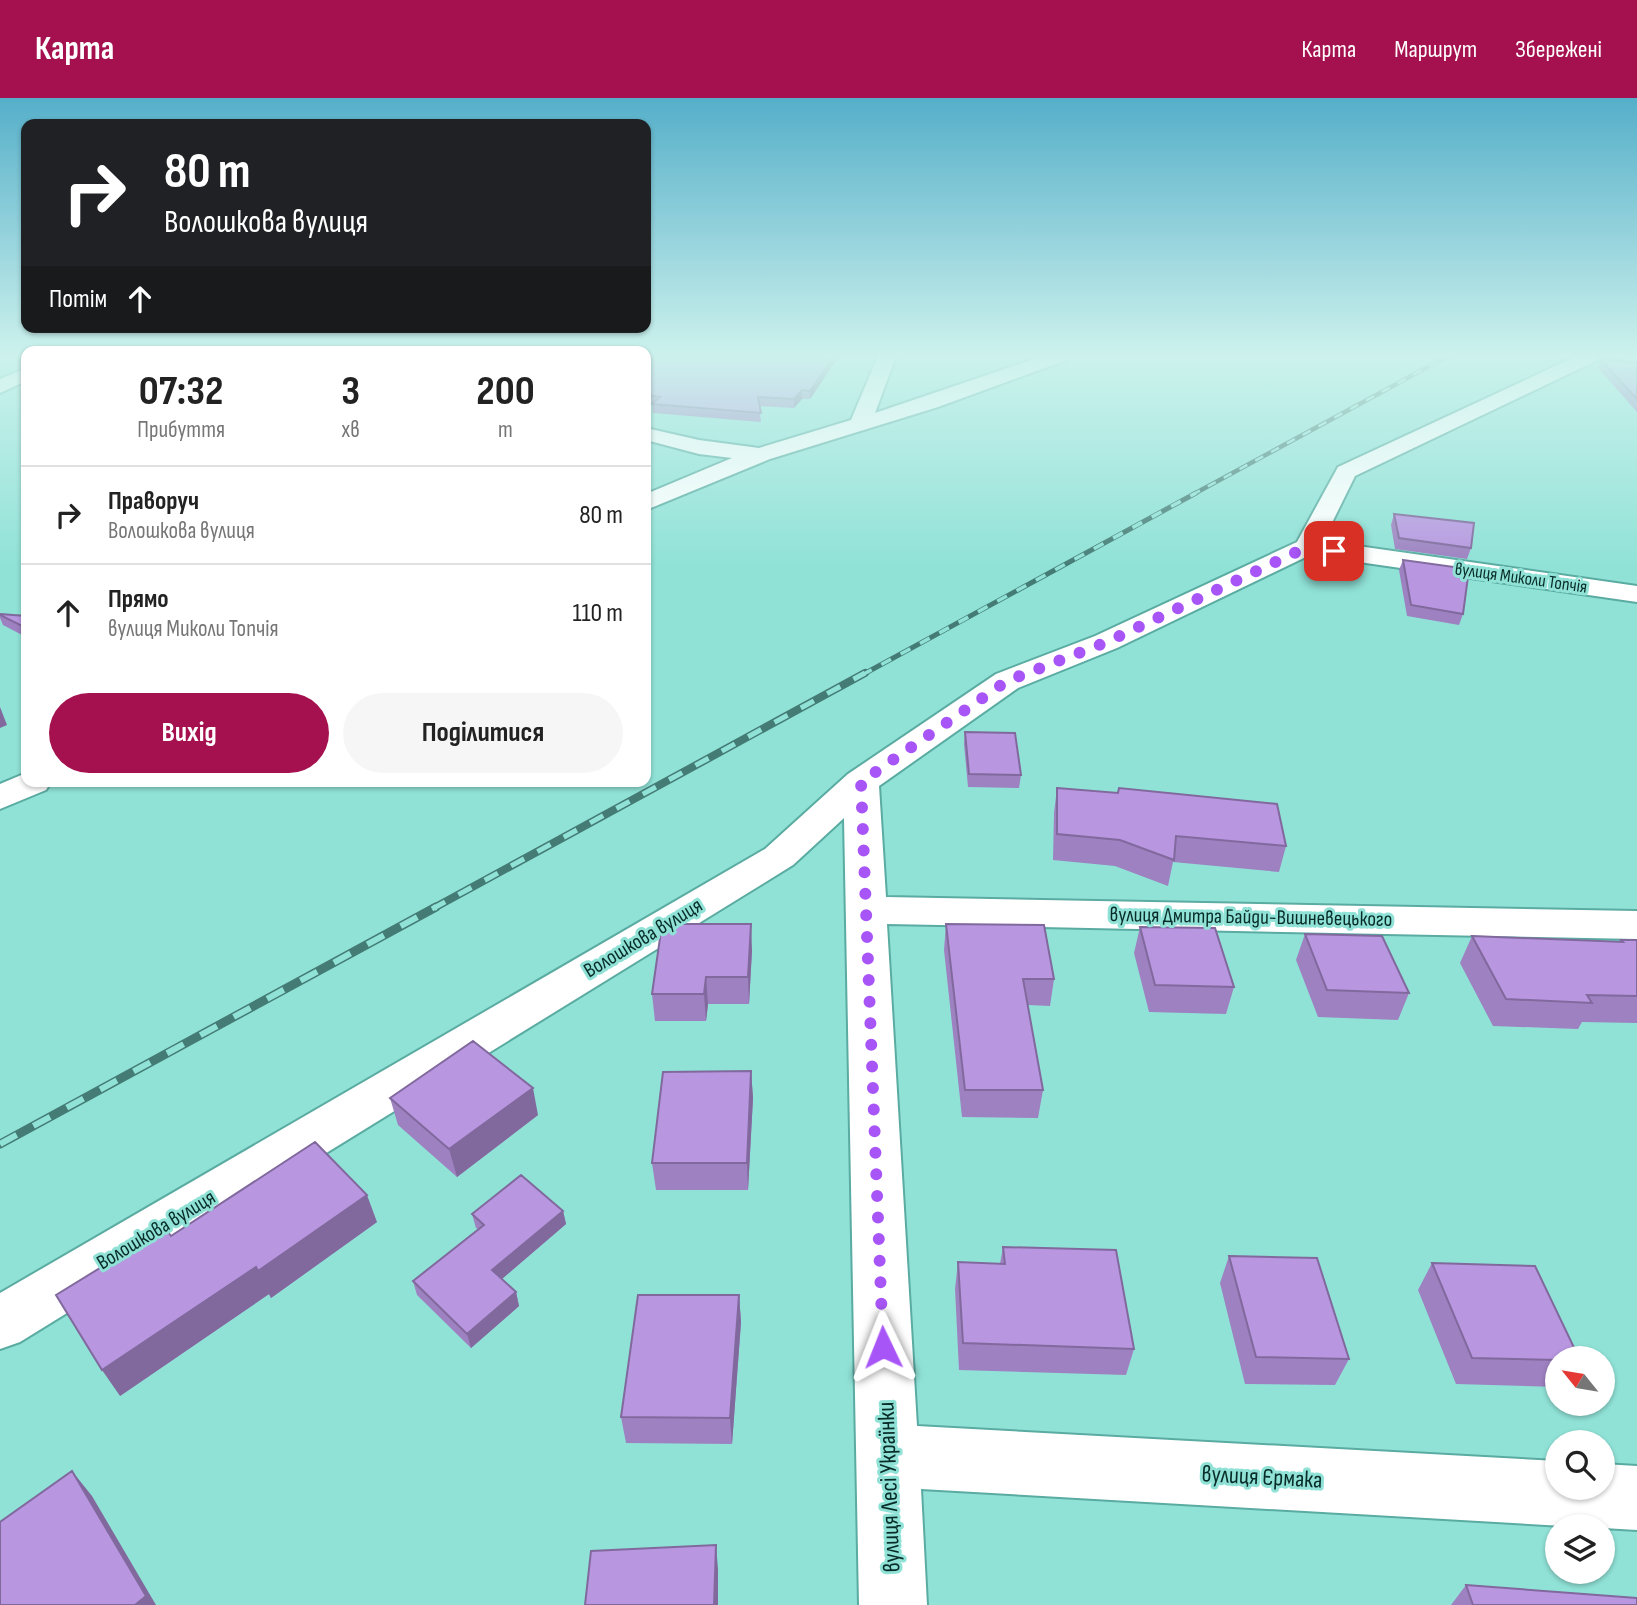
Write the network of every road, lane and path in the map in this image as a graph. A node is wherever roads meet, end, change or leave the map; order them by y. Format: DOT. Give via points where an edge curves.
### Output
graph roads {
  1 [pos="852,426"];
  2 [pos="1442,426"];
  3 [pos="651,435"];
  4 [pos="762,454"];
  5 [pos="651,501"];
  6 [pos="1295,553"];
  7 [pos="1637,594"];
  8 [pos="861,782"];
  9 [pos="23,787"];
  10 [pos="0,799"];
  11 [pos="866,909"];
  12 [pos="1637,925"];
  13 [pos="0,1323"];
  14 [pos="888,1456"];
  15 [pos="1637,1498"];
  16 [pos="894,1605"];
  1 -- 4 [label="street"];
  2 -- 6 [label="street" via="1346,472"];
  3 -- 4 [label="street" via="699,447"];
  4 -- 5 [label="street"];
  6 -- 7 [label="street, вулиця Миколи Топчія"];
  6 -- 8 [label="street, Волошкова вулиця" via="1107,642 1007,681"];
  8 -- 11 [label="street, вулиця Лесі Українки"];
  8 -- 13 [label="street, Волошкова вулиця" via="779,857"];
  9 -- 10 [label="street"];
  11 -- 12 [label="street, вулиця Дмитра Байди-Вишневецького"];
  11 -- 14 [label="street, вулиця Лесі Українки"];
  14 -- 15 [label="street, вулиця Єрмака"];
  14 -- 16 [label="street, вулиця Лесі Українки"];
}
